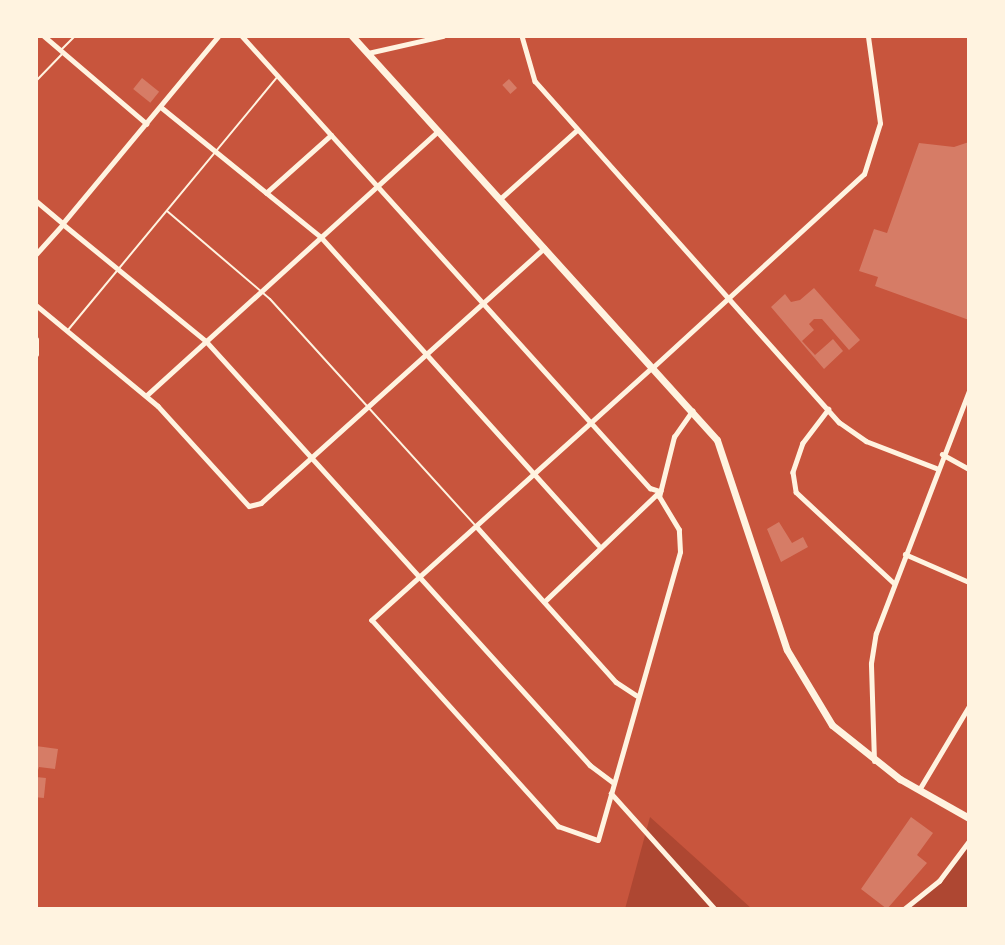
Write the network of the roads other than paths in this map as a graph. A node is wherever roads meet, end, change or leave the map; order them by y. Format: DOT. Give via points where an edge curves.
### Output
graph roads {
  1 [pos="44,36"];
  2 [pos="75,36"];
  3 [pos="209,36"];
  4 [pos="219,36"];
  5 [pos="242,36"];
  6 [pos="352,36"];
  7 [pos="443,36"];
  8 [pos="522,36"];
  9 [pos="868,36"];
  10 [pos="215,41"];
  11 [pos="61,52"];
  12 [pos="368,53"];
  13 [pos="278,76"];
  14 [pos="36,81"];
  15 [pos="161,107"];
  16 [pos="147,124"];
  17 [pos="577,130"];
  18 [pos="439,131"];
  19 [pos="331,135"];
  20 [pos="215,151"];
  21 [pos="377,187"];
  22 [pos="266,193"];
  23 [pos="500,199"];
  24 [pos="36,201"];
  25 [pos="167,211"];
  26 [pos="63,224"];
  27 [pos="321,237"];
  28 [pos="544,248"];
  29 [pos="36,254"];
  30 [pos="118,269"];
  31 [pos="262,290"];
  32 [pos="729,300"];
  33 [pos="482,304"];
  34 [pos="36,305"];
  35 [pos="68,330"];
  36 [pos="36,339"];
  37 [pos="206,341"];
  38 [pos="36,354"];
  39 [pos="426,354"];
  40 [pos="652,368"];
  41 [pos="969,391"];
  42 [pos="147,395"];
  43 [pos="369,406"];
  44 [pos="829,409"];
  45 [pos="692,411"];
  46 [pos="592,423"];
  47 [pos="942,454"];
  48 [pos="312,457"];
  49 [pos="936,468"];
  50 [pos="969,470"];
  51 [pos="535,475"];
  52 [pos="660,491"];
  53 [pos="477,527"];
  54 [pos="598,545"];
  55 [pos="905,554"];
  56 [pos="420,577"];
  57 [pos="969,582"];
  58 [pos="894,583"];
  59 [pos="544,602"];
  60 [pos="636,695"];
  61 [pos="969,706"];
  62 [pos="874,761"];
  63 [pos="614,783"];
  64 [pos="919,790"];
  65 [pos="611,793"];
  66 [pos="969,818"];
  67 [pos="969,841"];
  68 [pos="715,909"];
  69 [pos="904,909"];
  1 -- 11 [label="street"];
  2 -- 11 [label="lane"];
  3 -- 10 [label="street"];
  4 -- 10 [label="street"];
  5 -- 13 [label="street"];
  6 -- 12 [label="main road"];
  7 -- 12 [label="street"];
  8 -- 17 [label="street" via="528,71"];
  9 -- 32 [label="street" via="880,110 869,165 847,194"];
  10 -- 15 [label="street"];
  11 -- 14 [label="lane"];
  11 -- 16 [label="street"];
  12 -- 18 [label="main road"];
  13 -- 19 [label="street"];
  13 -- 20 [label="lane"];
  15 -- 16 [label="street"];
  15 -- 20 [label="street"];
  16 -- 26 [label="street"];
  17 -- 23 [label="street"];
  17 -- 32 [label="street"];
  18 -- 21 [label="street"];
  18 -- 23 [label="main road"];
  19 -- 21 [label="street"];
  19 -- 22 [label="street"];
  20 -- 22 [label="street"];
  20 -- 25 [label="lane"];
  21 -- 27 [label="street"];
  21 -- 33 [label="street"];
  22 -- 27 [label="street"];
  23 -- 28 [label="main road"];
  24 -- 26 [label="street"];
  25 -- 30 [label="lane"];
  25 -- 31 [label="lane"];
  26 -- 29 [label="street"];
  26 -- 30 [label="street"];
  27 -- 31 [label="street"];
  27 -- 39 [label="street"];
  28 -- 33 [label="street"];
  28 -- 40 [label="main road"];
  30 -- 35 [label="lane"];
  30 -- 37 [label="street"];
  31 -- 37 [label="street"];
  31 -- 43 [label="lane"];
  32 -- 40 [label="street"];
  32 -- 44 [label="street"];
  33 -- 39 [label="street"];
  33 -- 46 [label="street"];
  34 -- 35 [label="street"];
  35 -- 42 [label="street"];
  36 -- 38 [label="street"];
  37 -- 42 [label="street"];
  37 -- 48 [label="street"];
  39 -- 43 [label="street"];
  39 -- 51 [label="street"];
  40 -- 45 [label="main road"];
  40 -- 46 [label="street"];
  41 -- 47 [label="street"];
  42 -- 48 [label="street" via="249,506 261,503"];
  43 -- 48 [label="street"];
  43 -- 53 [label="lane"];
  44 -- 49 [label="street" via="861,439"];
  44 -- 58 [label="street" via="803,443 794,472 796,492"];
  45 -- 52 [label="street" via="674,437"];
  45 -- 62 [label="main road" via="725,453 787,650 832,725"];
  46 -- 51 [label="street"];
  46 -- 52 [label="street"];
  47 -- 49 [label="street"];
  47 -- 50 [label="street"];
  48 -- 56 [label="street"];
  49 -- 55 [label="street"];
  51 -- 53 [label="street"];
  51 -- 54 [label="street"];
  52 -- 54 [label="street"];
  52 -- 60 [label="street" via="660,503 679,530 681,547"];
  53 -- 56 [label="street"];
  53 -- 59 [label="street"];
  54 -- 59 [label="street" via="595,556"];
  55 -- 57 [label="street"];
  55 -- 58 [label="street"];
  56 -- 63 [label="street" via="590,765"];
  56 -- 65 [label="street" via="372,620 558,826 598,840"];
  58 -- 62 [label="street" via="871,654"];
  59 -- 60 [label="street" via="616,682"];
  60 -- 63 [label="street"];
  61 -- 64 [label="street"];
  62 -- 64 [label="main road"];
  63 -- 65 [label="street"];
  64 -- 66 [label="main road"];
  65 -- 68 [label="street"];
  67 -- 69 [label="street" via="939,880"];
}
